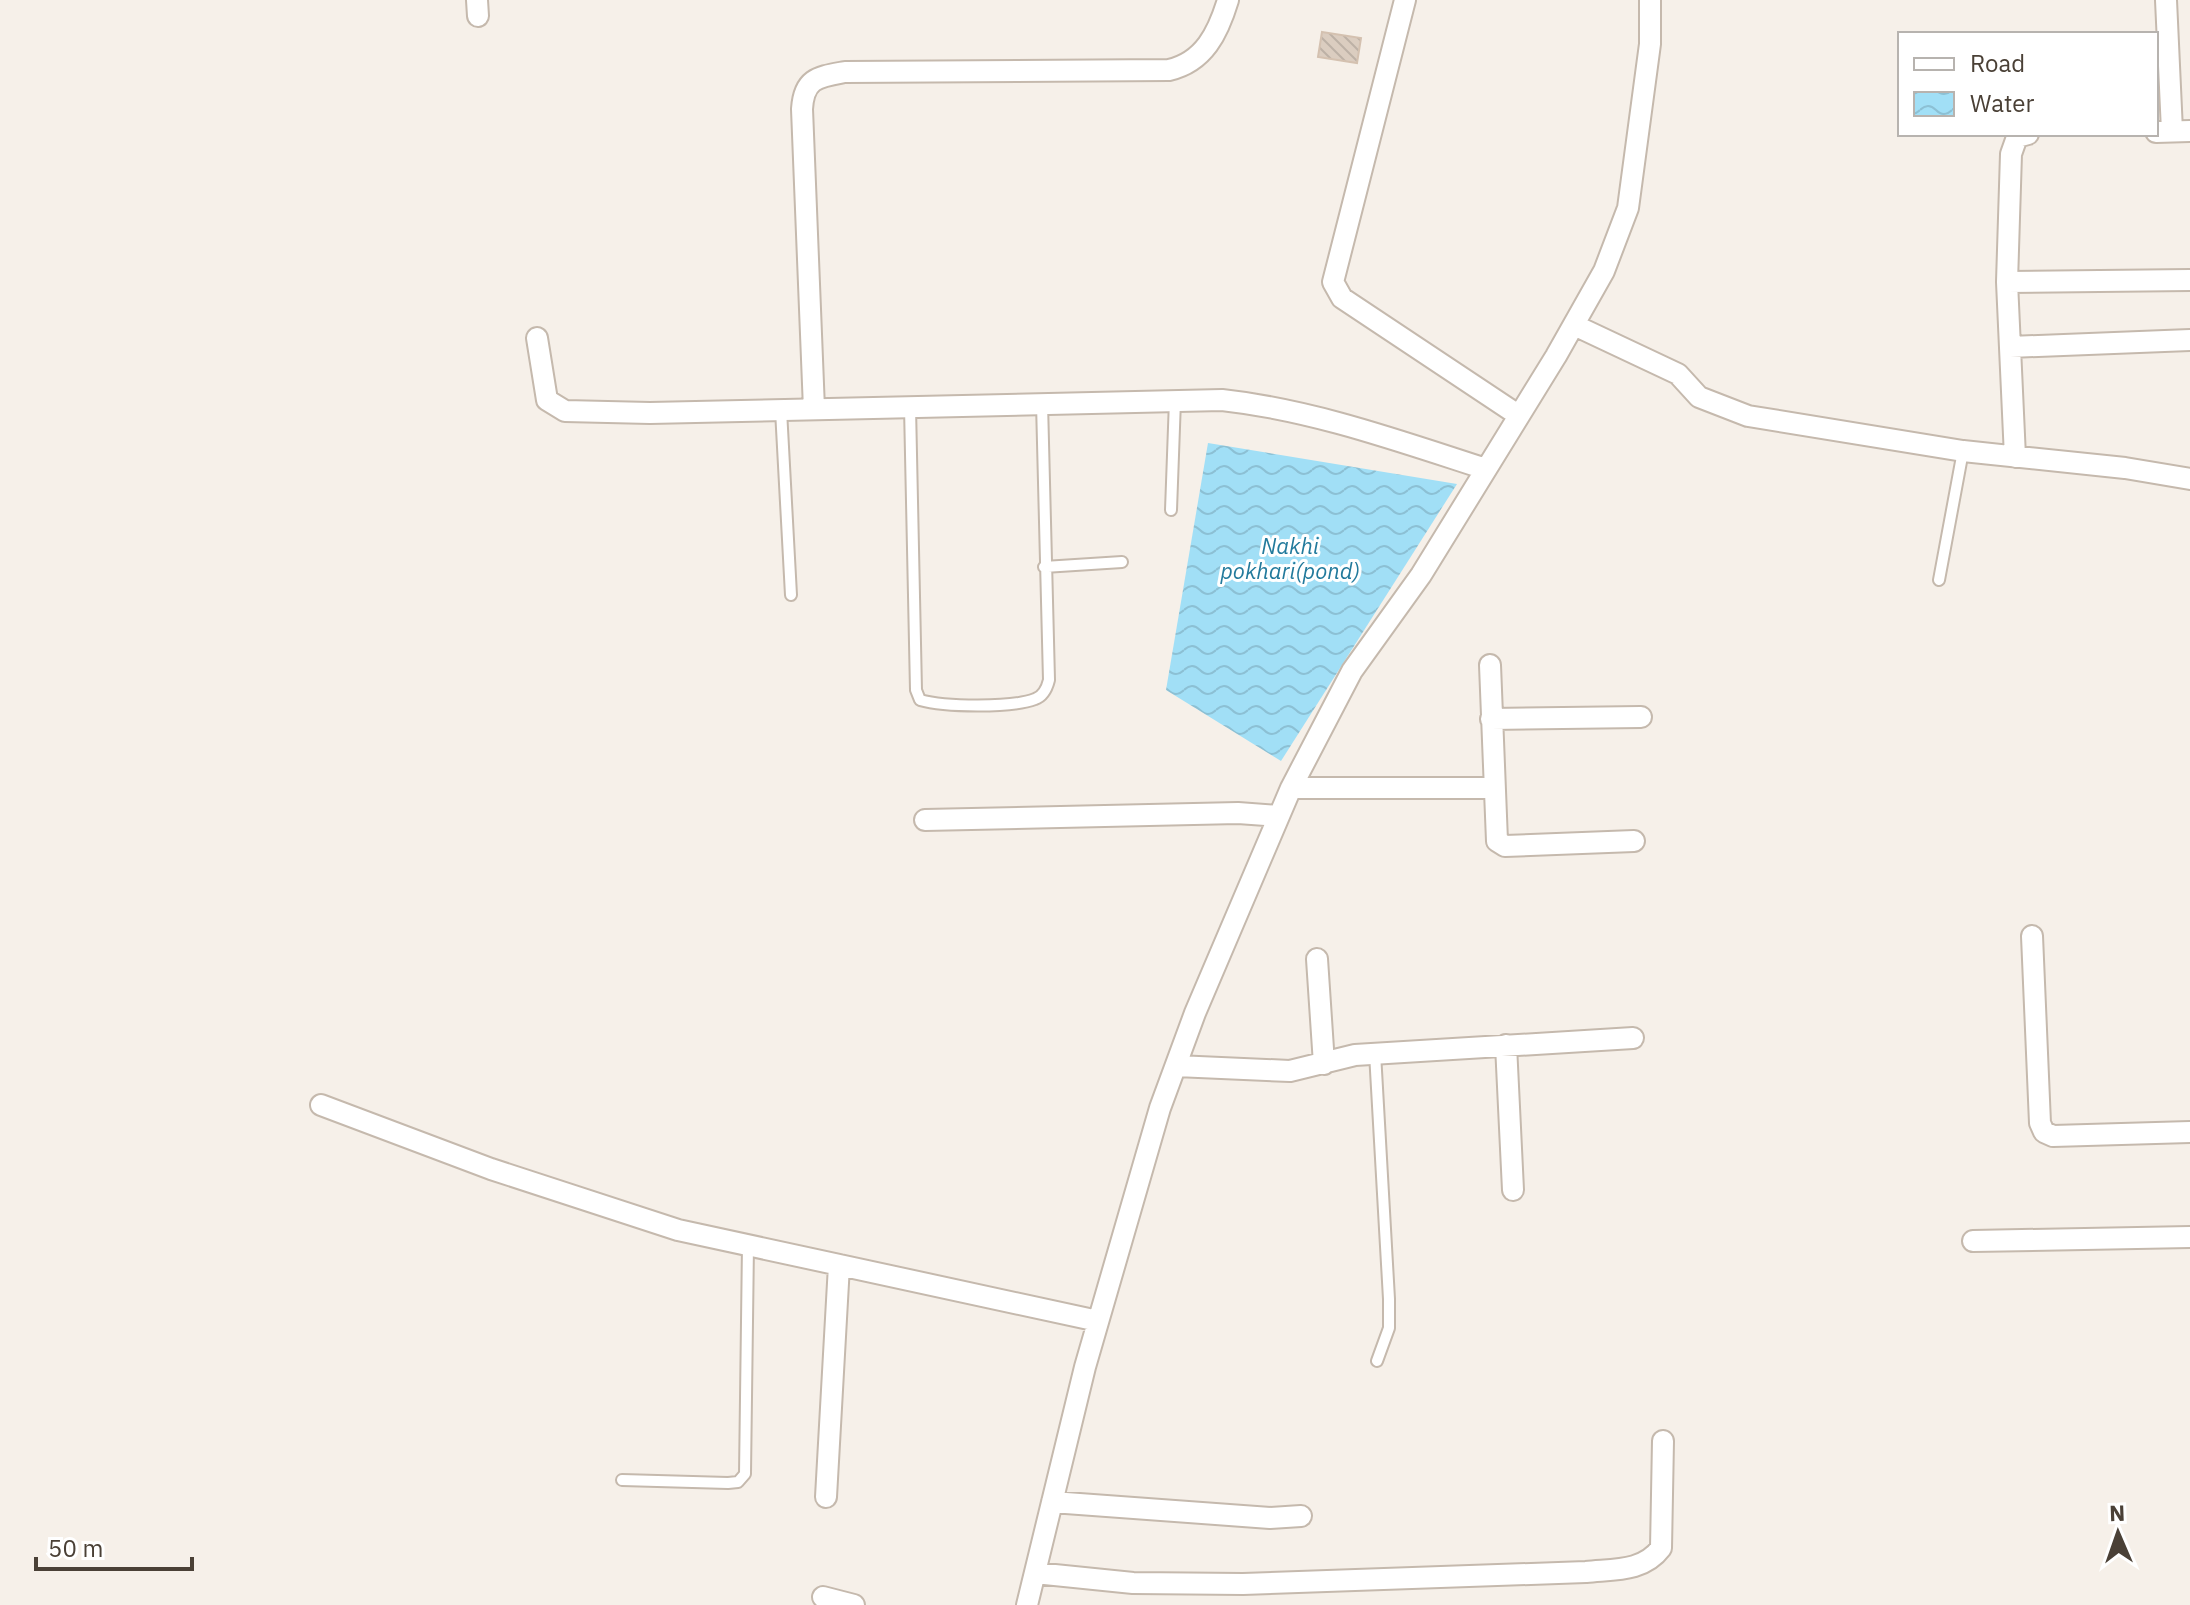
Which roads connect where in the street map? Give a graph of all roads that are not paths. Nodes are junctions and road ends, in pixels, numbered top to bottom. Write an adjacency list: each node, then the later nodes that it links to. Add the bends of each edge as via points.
1 (1228, 0): 16 (street, via 1197,58 1169,70 845,72 814,78 806,85 802,109)
2 (1405, 0): 18 (street, via 1333,282 1342,298)
3 (1650, 0): 9 (street, via 1649,58 1628,208 1604,271)
4 (2166, 0): 5 (street)
5 (2173, 131)
6 (2021, 136): 8 (street, via 2011,154)
7 (2190, 280): 8 (street)
8 (2007, 282): 12 (street)
9 (1574, 325): 18 (street); 19 (street, via 1678,374 1699,397 1748,416)
10 (537, 338): 17 (street, via 547,400 565,411)
11 (2190, 340): 12 (street)
12 (2010, 347): 20 (street)
13 (1175, 399): 14 (street); 21 (street, via 1264,405 1323,418); 23 (lane)
14 (1042, 403): 15 (street); 25 (lane)
15 (910, 407): 16 (street); 25 (lane, via 914,666 920,700 1011,702 1038,699 1047,690)
16 (814, 409): 17 (street)
17 (781, 410): 27 (lane)
18 (1518, 415): 21 (street)
19 (1963, 451): 20 (street); 26 (lane)
20 (2015, 457): 22 (street)
21 (1486, 469): 31 (street, via 1421,575 1352,671)
22 (2190, 479)
23 (1171, 510)
24 (1122, 562): 25 (lane)
25 (1044, 567)
26 (1939, 580)
27 (791, 595)
28 (1490, 665): 30 (street)
29 (1641, 717): 30 (street)
30 (1491, 719): 32 (street)
31 (1291, 788): 32 (street); 33 (street)
32 (1493, 788): 35 (street, via 1494,831 1505,846)
33 (1278, 816): 34 (street); 42 (street)
34 (925, 820)
35 (1634, 841)
36 (2032, 936): 44 (street, via 2044,1132)
37 (1317, 959): 41 (street)
38 (1633, 1038): 39 (street)
39 (1506, 1045): 40 (street); 45 (street)
40 (1375, 1053): 41 (street); 51 (lane, via 1389,1299 1389,1328)
41 (1324, 1064): 42 (street, via 1290,1071)
42 (1176, 1066): 50 (street)
43 (321, 1105): 48 (street, via 491,1169 678,1230)
44 (2190, 1132)
45 (1513, 1190)
46 (2190, 1237): 47 (street)
47 (1973, 1241)
48 (748, 1245): 49 (street); 53 (lane, via 745,1474 728,1483)
49 (839, 1265): 50 (street); 54 (street)
50 (1098, 1321): 55 (street)
51 (1377, 1361)
52 (1663, 1441): 57 (street, via 1661,1548 1652,1561 1640,1566 1243,1584 1133,1583)
53 (622, 1480)
54 (826, 1497)
55 (1052, 1502): 56 (street); 57 (street)
56 (1301, 1516)
57 (1035, 1573): 60 (street)
58 (823, 1597): 59 (street)
59 (854, 1605)
60 (1027, 1605)

